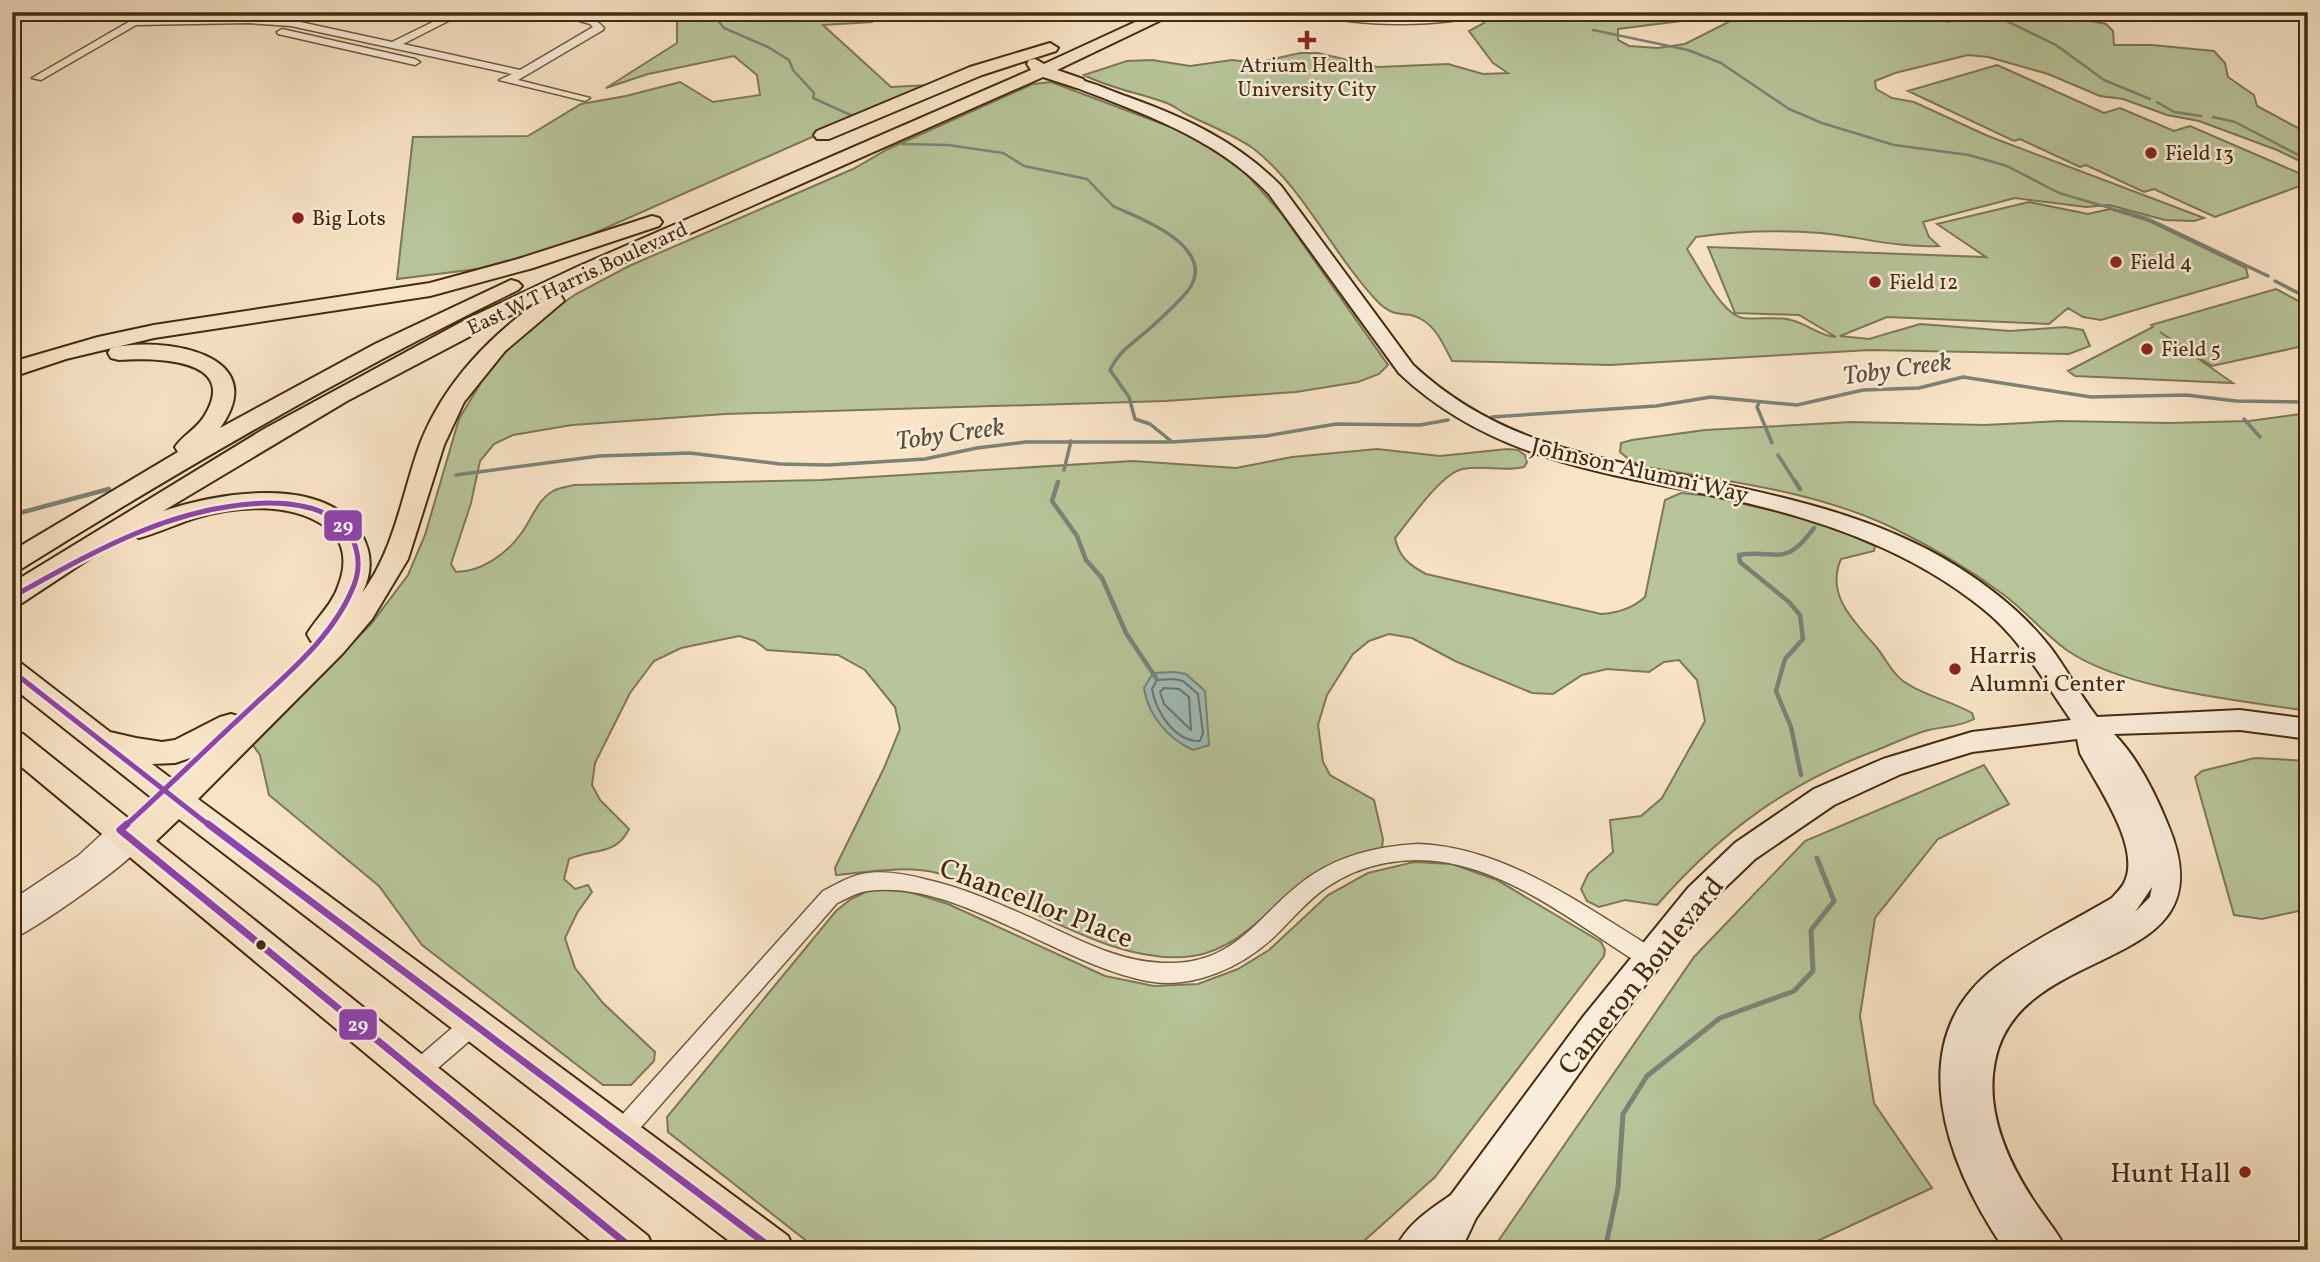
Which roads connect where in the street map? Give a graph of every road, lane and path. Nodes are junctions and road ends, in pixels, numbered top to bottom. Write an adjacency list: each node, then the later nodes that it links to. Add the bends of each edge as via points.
1 (151, 12): 13 (street)
2 (461, 12): 15 (street)
3 (554, 12): 18 (street, via 599,25)
4 (1141, 12): 17 (main road, via 1035,66)
5 (1155, 12): 14 (main road)
6 (1170, 12): 14 (main road, East W T Harris Boulevard)
7 (1319, 12): 8 (street, via 1406,23)
8 (1481, 12)
9 (1595, 12): 10 (street, via 1641,16)
10 (1659, 12)
11 (1118, 18): 14 (main road, East W T Harris Boulevard)
12 (231, 20): 13 (street); 15 (street, via 306,25); 16 (street)
13 (133, 22): 19 (street)
14 (1102, 34): 17 (main road, East W T Harris Boulevard)
15 (394, 45): 16 (street); 18 (street)
16 (376, 53): 20 (street)
17 (1058, 65): 22 (main road, via 976,71); 23 (main road, East W T Harris Boulevard); 24 (main road, East W T Harris Boulevard); 34 (street, Johnson Alumni Way, via 1197,131 1254,168 1406,369 1438,398 1505,435 1554,454 1802,508 1900,545 1969,586 2019,628 2055,670)
18 (521, 73): 20 (street)
19 (37, 78)
20 (507, 81): 21 (street)
21 (585, 98)
22 (823, 135)
23 (652, 222): 25 (main road, via 455,285 139,335); 27 (main road, East W T Harris Boulevard, via 421,329)
24 (695, 223): 29 (main road, East W T Harris Boulevard, via 544,290 305,415); 37 (main road, via 561,295 504,337 460,389 433,443 398,551 377,592 331,649)
25 (12, 370)
26 (12, 382): 27 (main road, via 82,359 127,352 179,354 218,372 225,390 213,422)
27 (125, 492): 28 (main road, East W T Harris Boulevard)
28 (12, 563)
29 (12, 597): 31 (main road, via 126,536 190,512 267,501 327,514 341,523 357,549 352,589 328,625)
30 (12, 671): 33 (main road)
31 (231, 725): 33 (main road, via 184,750 152,755); 37 (main road)
32 (2308, 729): 34 (street, Cameron Boulevard, via 2239,720 2123,723)
33 (88, 731): 37 (main road)
34 (2095, 737): 35 (street, Cameron Boulevard, via 2224,733); 41 (street, Cameron Boulevard, via 2015,751 1932,753 1854,782 1785,821 1745,851 1711,881); 50 (street, Johnson Alumni Way, via 2138,836 2144,860 2139,884 2122,907 1992,987 1969,1018 1957,1056 1956,1097 1967,1145 1984,1185); 51 (street, Johnson Alumni Way, via 2114,752 2166,852 2169,874 2164,899 2147,920 2016,995 1988,1032 1977,1073 1977,1102 1991,1156 2015,1204)
35 (2308, 741)
36 (12, 742): 38 (main road)
37 (172, 796): 38 (main road); 42 (main road)
38 (127, 836): 39 (street); 40 (street, via 113,860); 43 (main road)
39 (12, 911)
40 (12, 930)
41 (1648, 957): 44 (street, Chancellor Place, via 1522,883 1463,858 1427,852 1379,857 1326,876 1241,951 1206,968 1182,972 1117,965 938,890 868,882 831,897); 45 (street, Cameron Boulevard)
42 (474, 1023): 43 (street); 44 (main road)
43 (416, 1073): 46 (main road)
44 (620, 1134): 47 (main road)
45 (1463, 1207): 48 (street, Cameron Boulevard); 49 (street, Cameron Boulevard)
46 (634, 1250)
47 (774, 1250)
48 (1413, 1250)
49 (1440, 1250)
50 (2025, 1250)
51 (2048, 1250)

